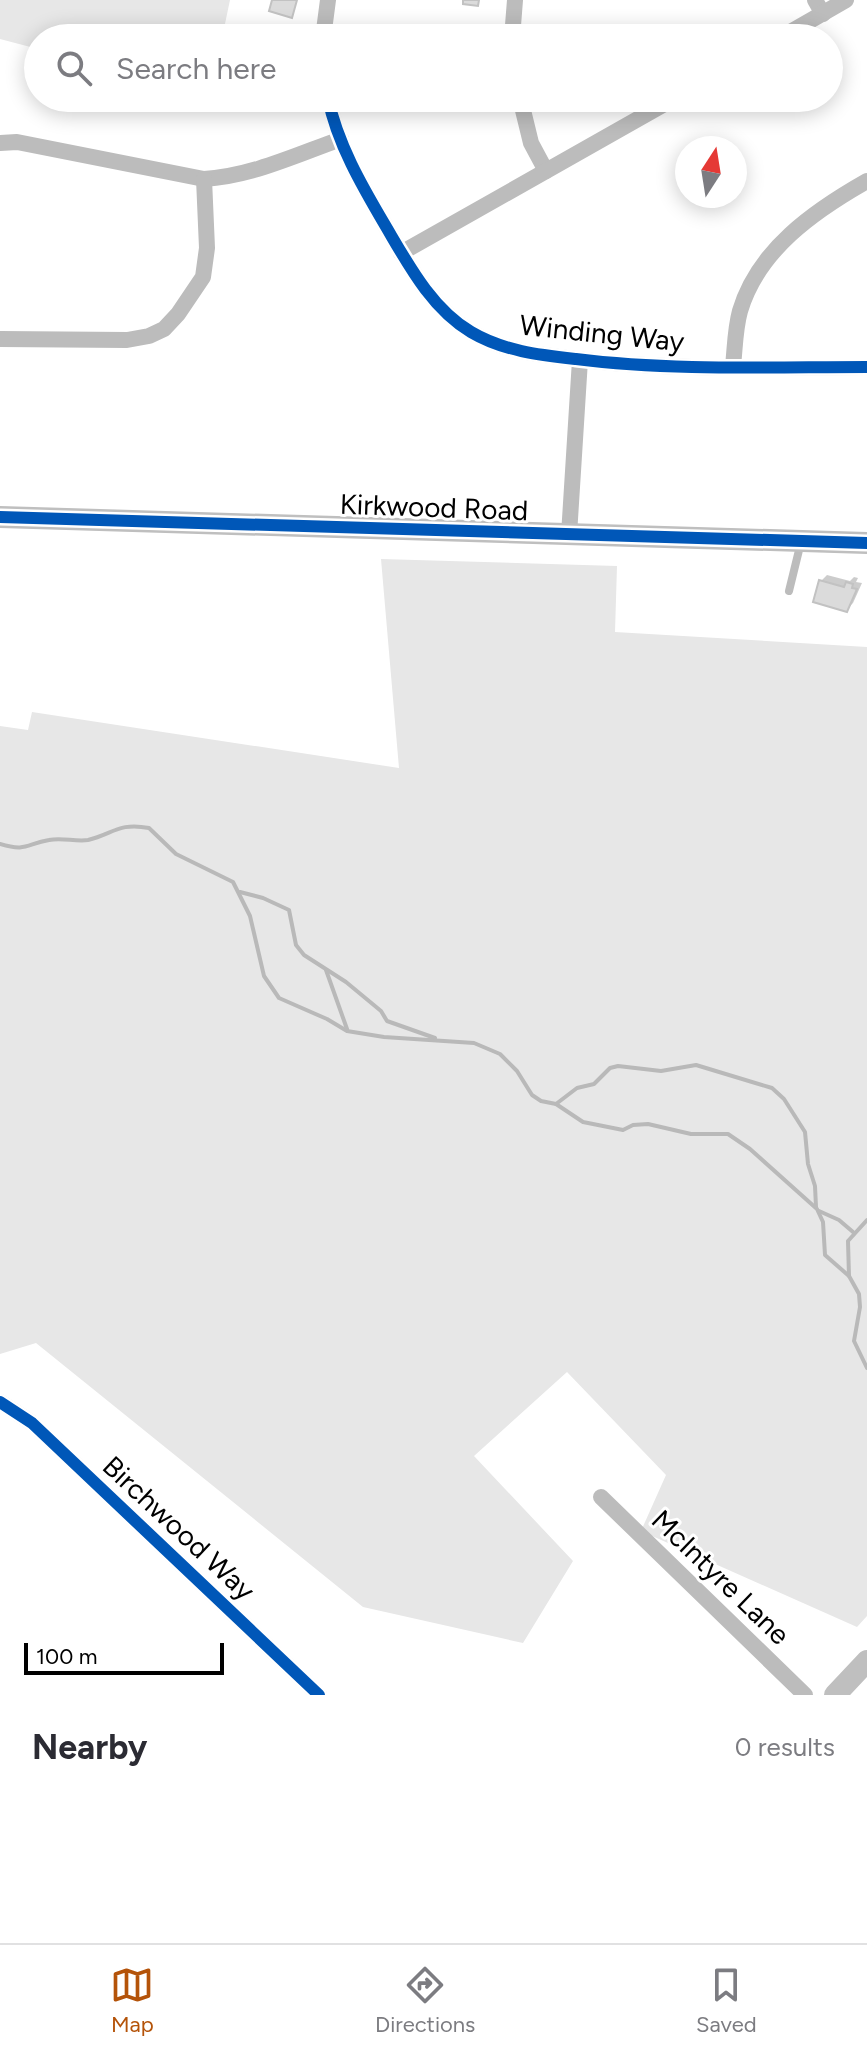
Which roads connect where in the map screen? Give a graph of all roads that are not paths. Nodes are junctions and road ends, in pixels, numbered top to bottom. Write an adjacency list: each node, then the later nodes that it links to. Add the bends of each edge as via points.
1 (328, 0): 5 (street)
2 (515, 0): 6 (street)
3 (846, 0): 4 (street)
4 (819, 7): 7 (street)
5 (325, 24)
6 (513, 24)
7 (798, 24)
8 (332, 112): 11 (street, Winding Way)
9 (523, 112): 13 (street, via 531,143)
10 (650, 112): 13 (street)
11 (341, 139): 14 (street, via 252,171); 16 (street, Winding Way)
12 (0, 143): 14 (street)
13 (546, 171): 16 (street)
14 (204, 179): 17 (street, via 203,277 164,329 127,340)
15 (867, 181): 19 (street, via 785,238 764,263 740,311)
16 (401, 253): 18 (street, Winding Way, via 446,314 471,332 503,347)
17 (0, 339)
18 (580, 360): 19 (street, Winding Way, via 628,366); 22 (street)
19 (733, 366): 20 (street, Winding Way)
20 (867, 367)
21 (0, 517): 22 (street, Kirkwood Road)
22 (569, 535): 23 (street, Kirkwood Road)
23 (801, 541): 24 (street, Kirkwood Road); 25 (lane)
24 (867, 543)
25 (789, 591)
26 (0, 1402): 29 (street, Birchwood Way, via 32,1423)
27 (601, 1497): 30 (street, McIntyre Lane)
28 (867, 1661): 31 (street)
29 (319, 1695)
30 (805, 1695)
31 (835, 1695)

